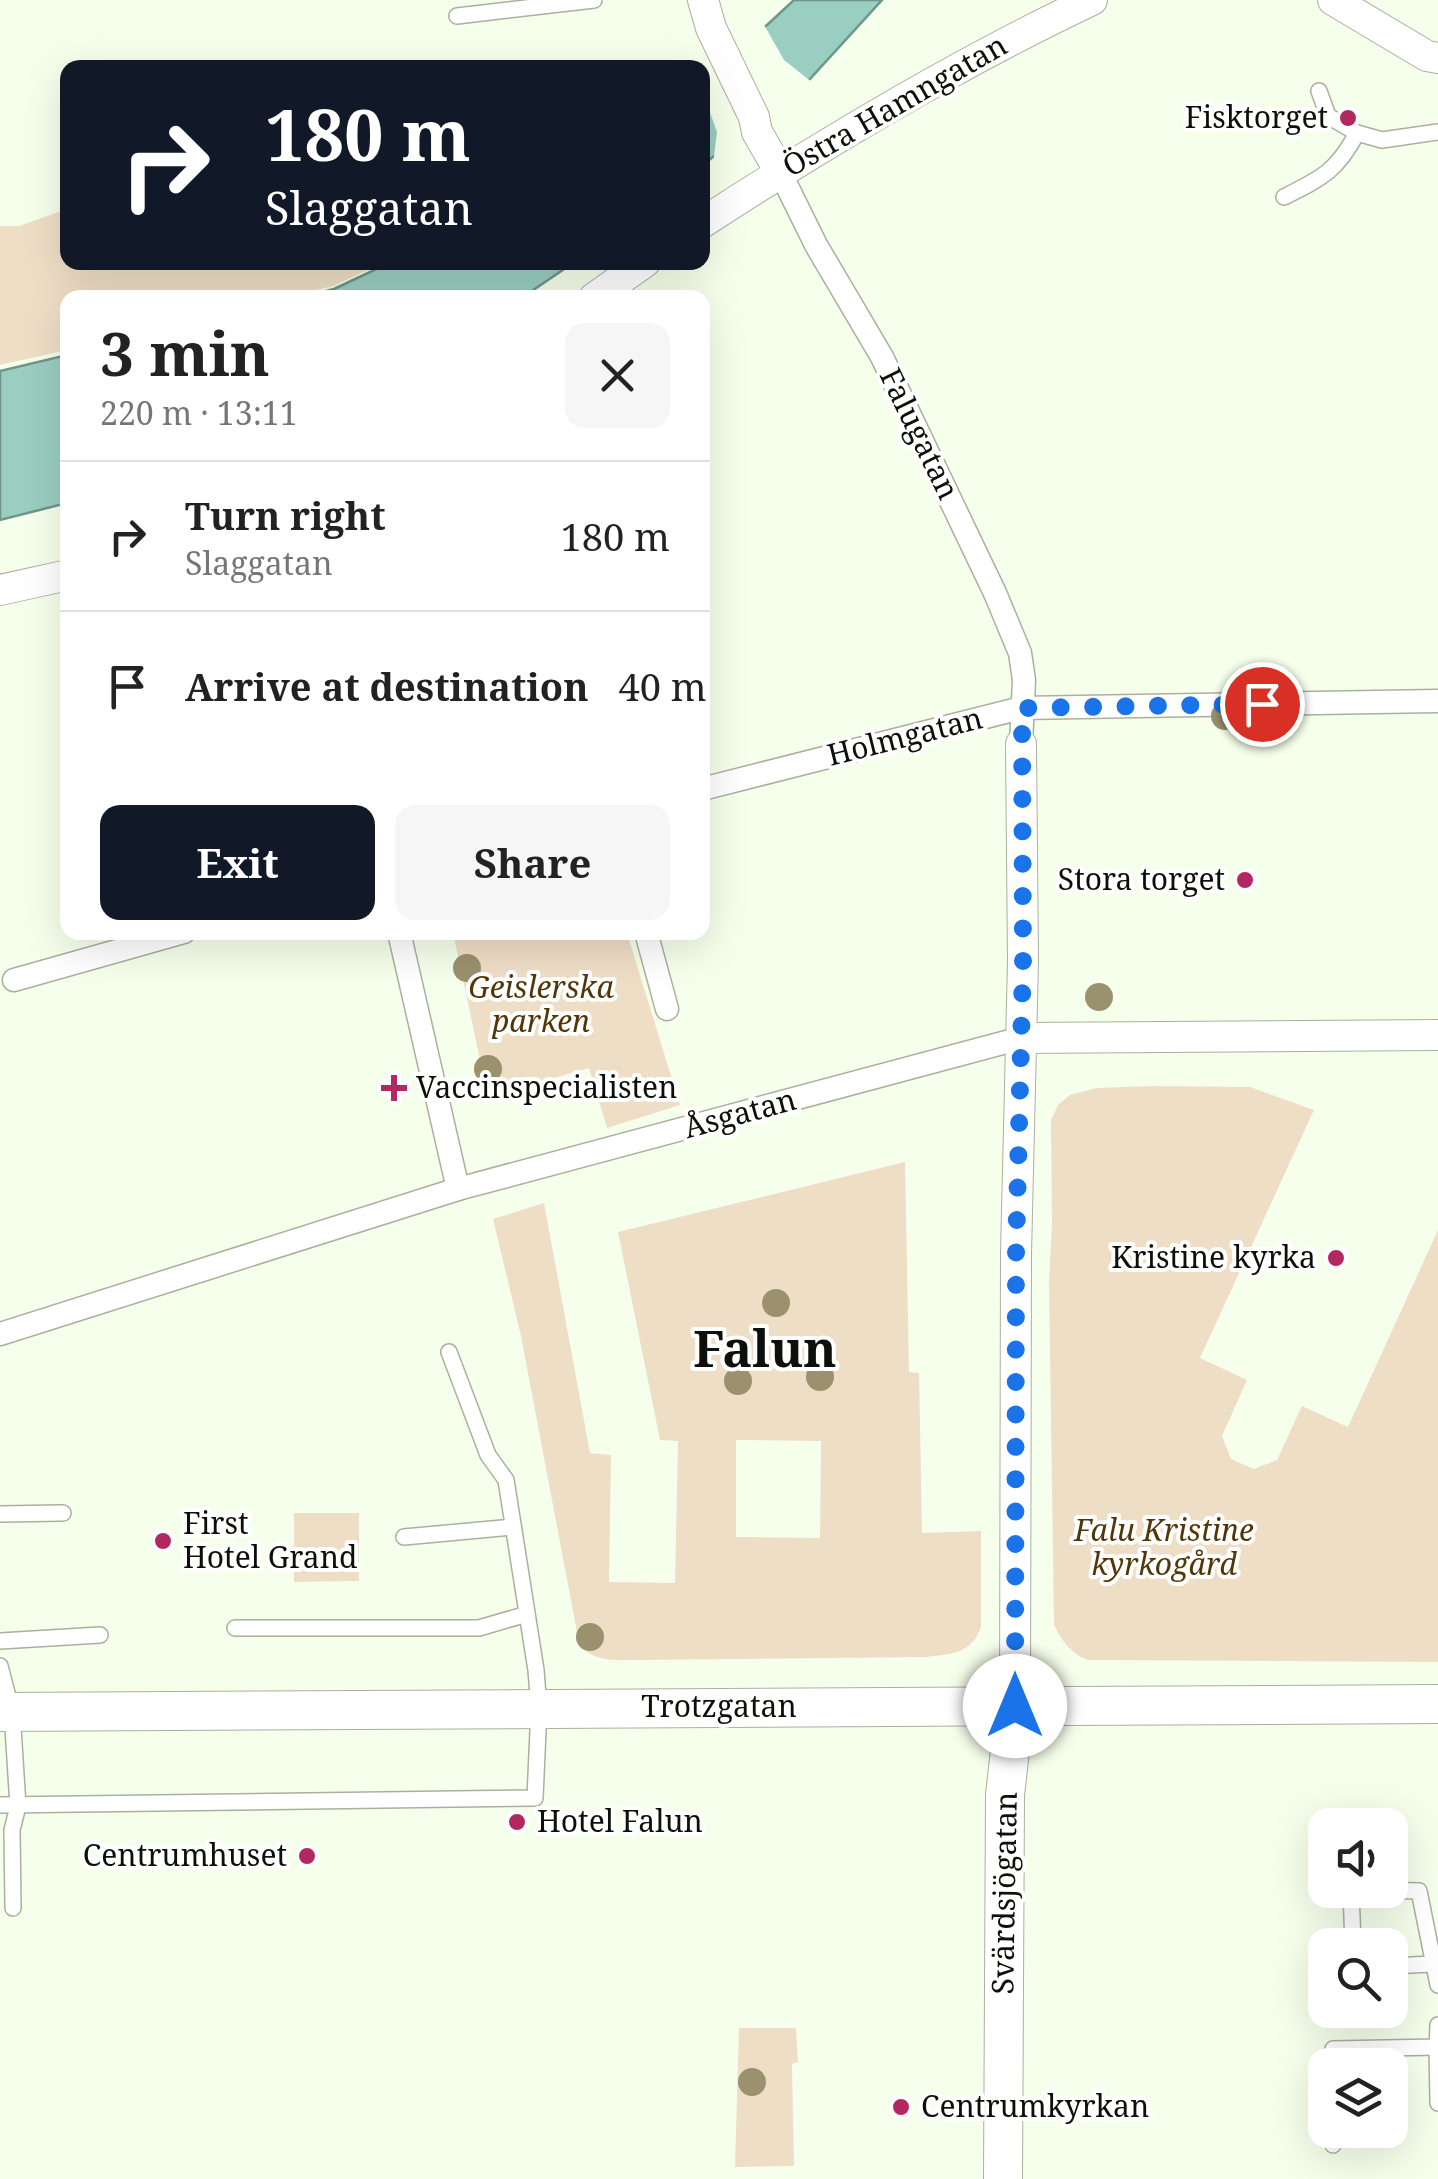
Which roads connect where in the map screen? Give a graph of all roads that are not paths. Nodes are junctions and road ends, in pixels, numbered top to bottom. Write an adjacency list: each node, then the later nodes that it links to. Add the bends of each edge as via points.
1 (594, 0): 5 (lane)
2 (702, 0): 10 (street)
3 (1092, 0): 10 (street, Östra Hamngatan, via 1004,42)
4 (1332, 0): 6 (street)
5 (457, 16)
6 (1438, 58)
7 (1319, 91): 9 (lane, via 1328,116)
8 (1438, 132): 9 (lane, via 1382,140)
9 (1357, 133): 11 (lane, via 1323,178)
10 (780, 172): 12 (street, Östra Hamngatan); 18 (street, Falugatan, via 882,357 995,593 1020,653)
11 (1284, 197)
12 (710, 217)
13 (634, 270): 14 (street)
14 (605, 290)
15 (60, 578): 16 (street)
16 (0, 590)
17 (1438, 702): 18 (street)
18 (1022, 708): 19 (street, Holmgatan); 22 (street, Holmgatan); 23 (street, Svärdsjögatan)
19 (938, 729)
20 (938, 729): 24 (street, Holmgatan)
21 (938, 729): 27 (street, Holmgatan)
22 (938, 729)
23 (1021, 744): 40 (street, Svärdsjögatan)
24 (834, 756)
25 (834, 756): 28 (street, Holmgatan)
26 (834, 756): 31 (street, Holmgatan)
27 (834, 756)
28 (803, 763)
29 (803, 763): 32 (street, Holmgatan)
30 (803, 763): 33 (street, Holmgatan)
31 (803, 763)
32 (723, 784)
33 (723, 784)
34 (156, 940): 37 (street)
35 (401, 940): 41 (street)
36 (648, 940): 38 (street)
37 (14, 980)
38 (667, 1009)
39 (1438, 1035): 40 (street, Åsgatan)
40 (1021, 1038): 41 (street, Åsgatan); 54 (street, Svärdsjögatan)
41 (458, 1189): 42 (street, Åsgatan)
42 (37, 1323)
43 (449, 1352): 46 (lane, via 488,1455 506,1480)
44 (63, 1513): 45 (lane)
45 (0, 1514)
46 (513, 1527): 47 (lane); 48 (lane)
47 (404, 1537)
48 (527, 1614): 49 (lane, via 479,1628); 55 (lane)
49 (235, 1628)
50 (100, 1635): 51 (lane)
51 (0, 1641)
52 (0, 1666): 56 (lane)
53 (1438, 1704): 54 (street, Trotzgatan)
54 (1015, 1706): 55 (street, Trotzgatan); 68 (street, Svärdsjögatan, via 1005,1795)
55 (539, 1708): 56 (street, Trotzgatan); 58 (lane, via 535,1798)
56 (6, 1712): 58 (lane)
57 (0, 1806): 58 (lane)
58 (18, 1806): 60 (lane)
59 (1408, 1891): 61 (lane, via 1419,1891)
60 (13, 1908)
61 (1432, 1964): 62 (lane); 63 (lane)
62 (1408, 1965)
63 (1438, 1985)
64 (1438, 2025): 65 (lane)
65 (1436, 2047): 66 (lane); 67 (lane)
66 (1333, 2048)
67 (1438, 2103)
68 (1003, 2179)

